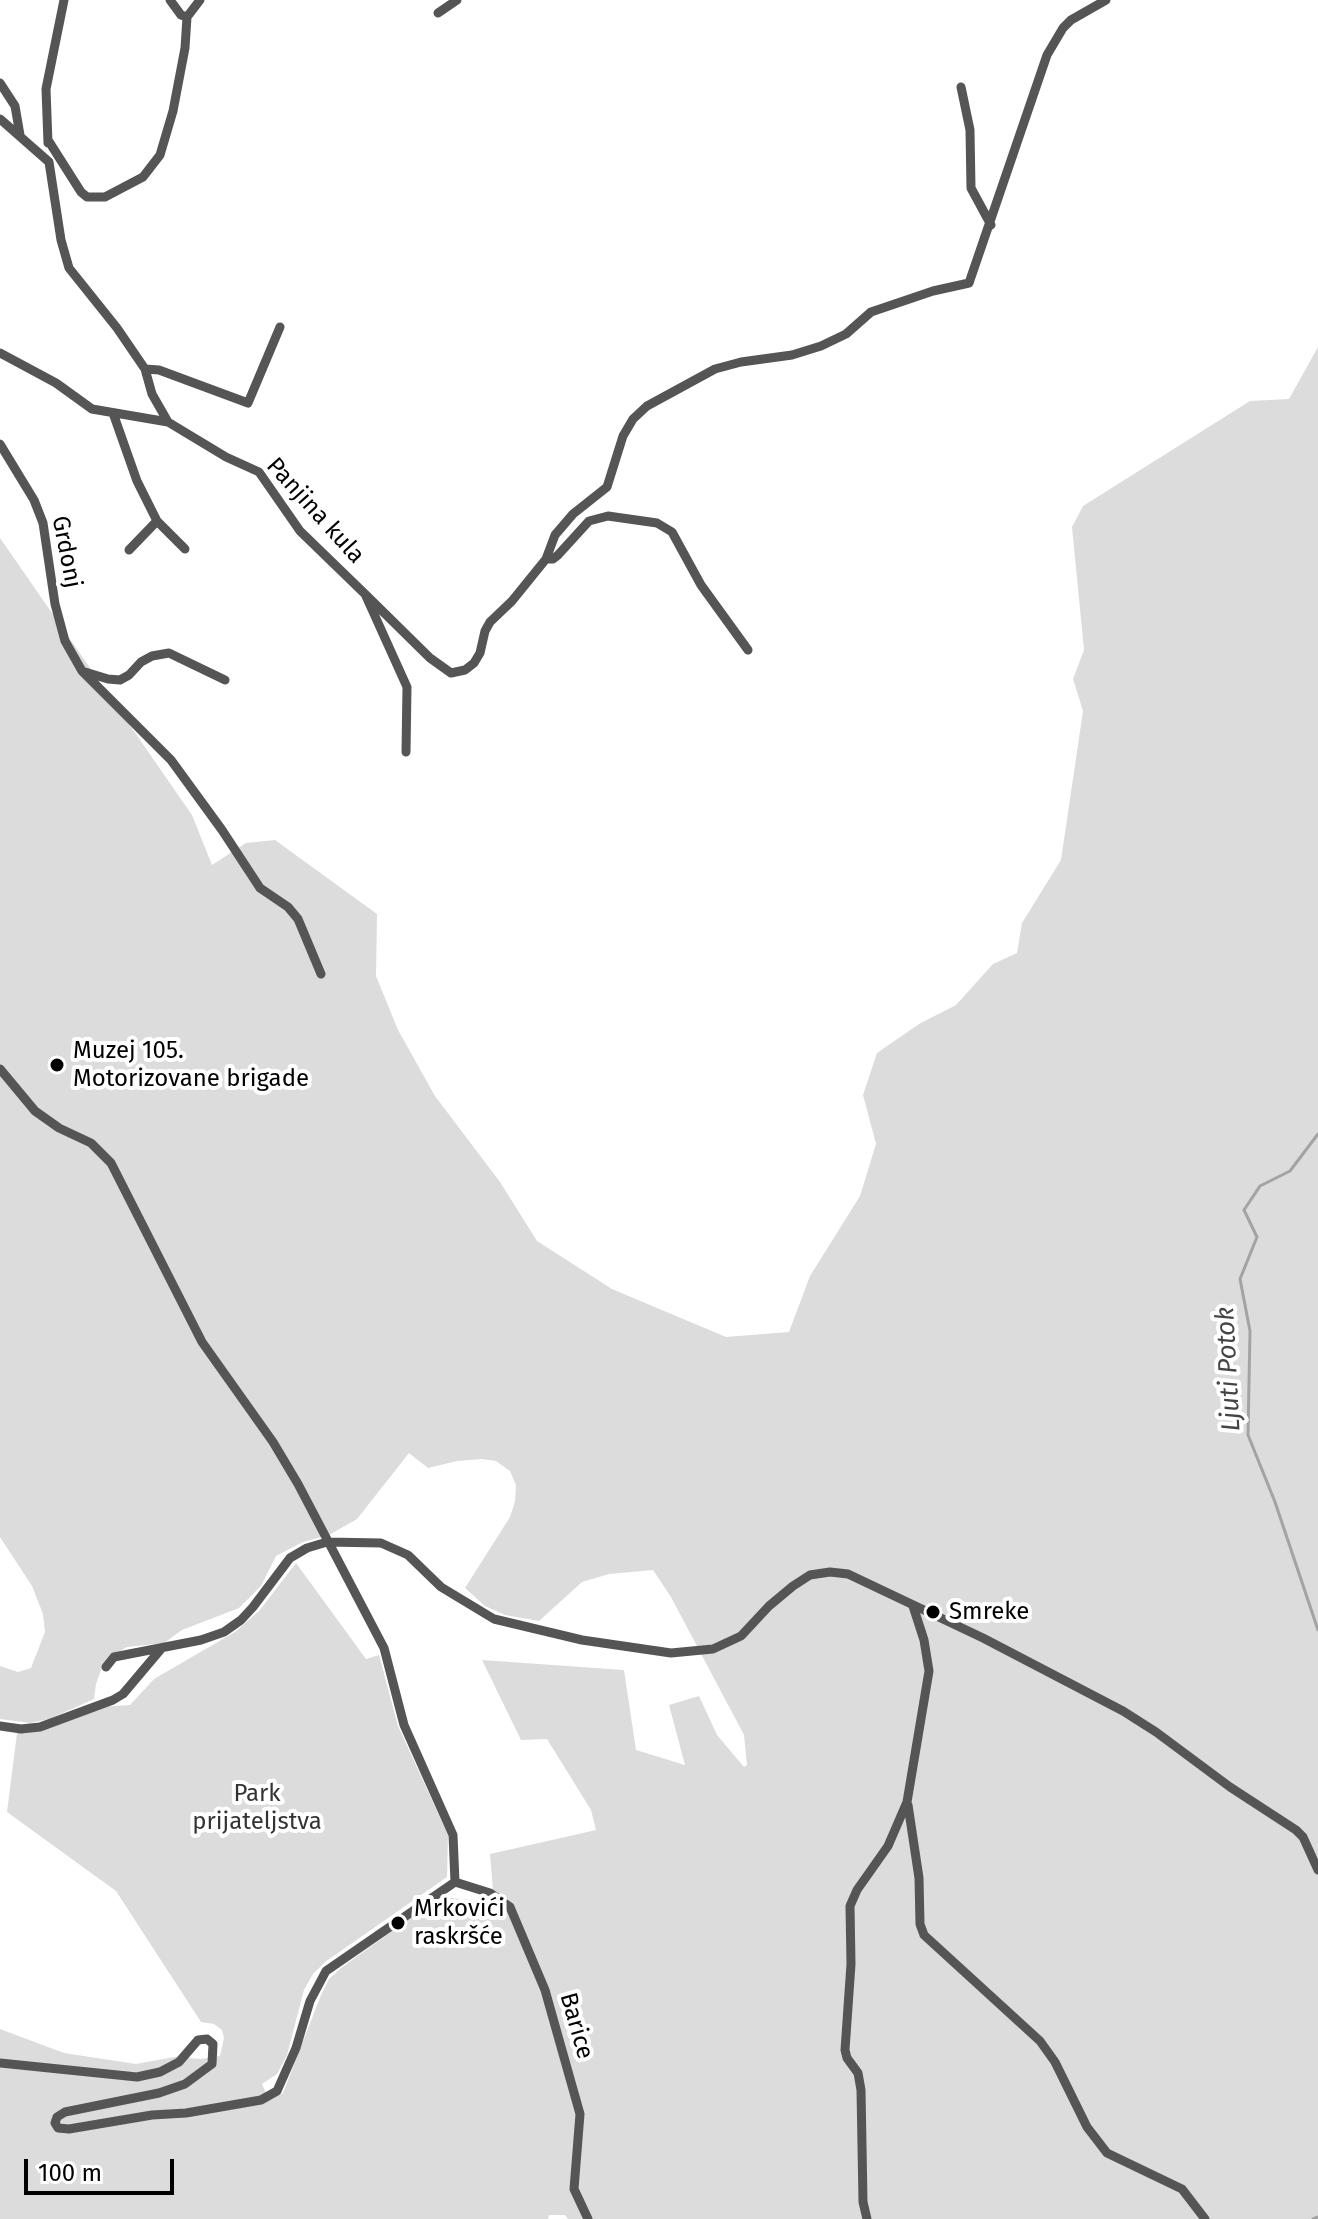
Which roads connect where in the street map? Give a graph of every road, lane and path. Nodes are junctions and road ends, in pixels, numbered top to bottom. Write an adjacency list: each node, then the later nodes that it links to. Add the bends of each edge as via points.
1 (64, 0): 12 (street, via 46,89)
2 (170, 0): 7 (street)
3 (200, 0): 7 (street)
4 (457, 0): 6 (street)
5 (1106, 0): 14 (street, via 1071,20 1047,55)
6 (438, 13)
7 (187, 17): 12 (street, via 173,111 160,155 143,177 105,197 87,197)
8 (0, 83): 11 (street, via 15,106)
9 (961, 87): 14 (street, via 970,130 971,188)
10 (0, 119): 11 (street)
11 (20, 135): 13 (street)
12 (48, 140): 13 (street)
13 (49, 162): 17 (street, via 69,268)
14 (991, 225): 24 (street, via 966,285 871,312 846,334 821,346 715,369 647,406 623,436 607,487 555,535)
15 (280, 327): 17 (street, via 248,403)
16 (0, 353): 18 (street, via 92,409)
17 (145, 369): 19 (street)
18 (113, 413): 19 (street); 21 (street)
19 (168, 422): 25 (street, Panjina kula, via 259,472 300,531)
20 (0, 444): 27 (street, Grdonj, via 43,523 55,604 65,641)
21 (157, 521): 22 (street); 23 (street)
22 (185, 549)
23 (129, 550)
24 (546, 559): 25 (street, via 490,622 474,663 451,673); 26 (street, via 558,555 589,521 608,516 657,523 672,532 701,585)
25 (365, 594): 29 (street, Panjina kula, via 407,687)
26 (748, 650)
27 (82, 671): 28 (street, via 120,680 141,662 169,653); 30 (street, Grdonj, via 171,760 260,888 298,919)
28 (225, 680)
29 (406, 752)
30 (321, 974)
31 (0, 1069): 32 (street, via 35,1111 91,1143 111,1163 202,1342 273,1442)
32 (327, 1542): 33 (street, via 381,1543 408,1555 441,1587 494,1619 582,1640 671,1653 713,1649 741,1636 810,1575 848,1574); 34 (street, via 290,1558 247,1613 224,1632); 39 (street, via 384,1648 404,1725 453,1835)
33 (913, 1606): 37 (street, via 929,1671); 38 (street, via 1069,1681 1156,1732 1296,1830)
34 (162, 1648): 35 (street, via 114,1657); 36 (street, via 113,1700 48,1725)
35 (106, 1667)
36 (0, 1726)
37 (907, 1802): 42 (street, via 888,1846 850,1906 845,2050 861,2090); 43 (street, via 924,1935 1040,2041 1107,2153 1182,2189)
38 (1318, 1870)
39 (455, 1882): 40 (street, via 326,1971 277,2091 261,2100 58,2128 57,2117 65,2112 185,2084 212,2064 213,2044 198,2040 179,2062 137,2077); 41 (street, Barice, via 490,1893 510,1907 545,1990 580,2114 574,2189)
40 (0, 2063)
41 (588, 2219)
42 (867, 2219)
43 (1205, 2219)

